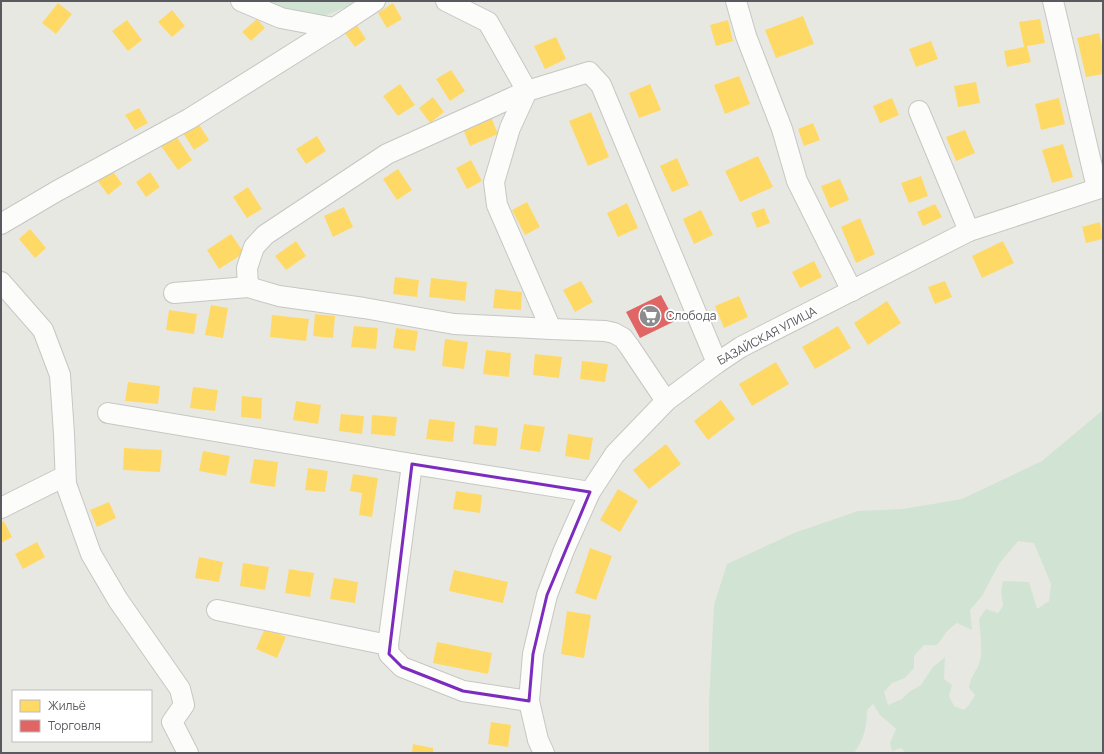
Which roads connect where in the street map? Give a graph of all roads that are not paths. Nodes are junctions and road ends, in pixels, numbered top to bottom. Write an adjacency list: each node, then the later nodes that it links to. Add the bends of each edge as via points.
1 (241, 1): 6 (street, via 281,18)
2 (375, 1): 6 (street)
3 (446, 1): 7 (street, via 488,22)
4 (736, 1): 14 (street, via 746,36 782,129 797,181)
5 (1053, 1): 9 (street)
6 (334, 28): 10 (street, via 189,119)
7 (527, 91): 13 (street, via 387,154 265,235 254,247 247,268); 16 (street, via 510,128 494,182 497,205); 17 (street, via 588,72 601,85)
8 (919, 111): 11 (street)
9 (1100, 187): 11 (street, БАЗАЙСКАЯ УЛИЦА)
10 (1, 224)
11 (969, 231): 14 (street, БАЗАЙСКАЯ УЛИЦА)
12 (1, 282): 21 (street, via 43,330 60,375)
13 (248, 287): 15 (street); 16 (street, via 279,296 454,324)
14 (852, 291): 17 (street, БАЗАЙСКАЯ УЛИЦА, via 741,347)
15 (174, 293)
16 (551, 329): 18 (street, via 605,331 623,338)
17 (717, 363): 18 (street, БАЗАЙСКАЯ УЛИЦА)
18 (666, 400): 22 (street, БАЗАЙСКАЯ УЛИЦА, via 615,454)
19 (108, 413): 20 (street)
20 (412, 464): 22 (street); 25 (street)
21 (65, 476): 23 (street); 27 (street, via 91,554 118,600 180,689 184,706 172,722)
22 (590, 492): 26 (street, БАЗАЙСКАЯ УЛИЦА, via 547,595 533,654)
23 (1, 508)
24 (218, 610): 25 (street)
25 (388, 645): 26 (street, via 389,654 402,667 463,691)
26 (529, 701): 28 (street, БАЗАЙСКАЯ УЛИЦА, via 536,733)
27 (188, 753)
28 (544, 753)

